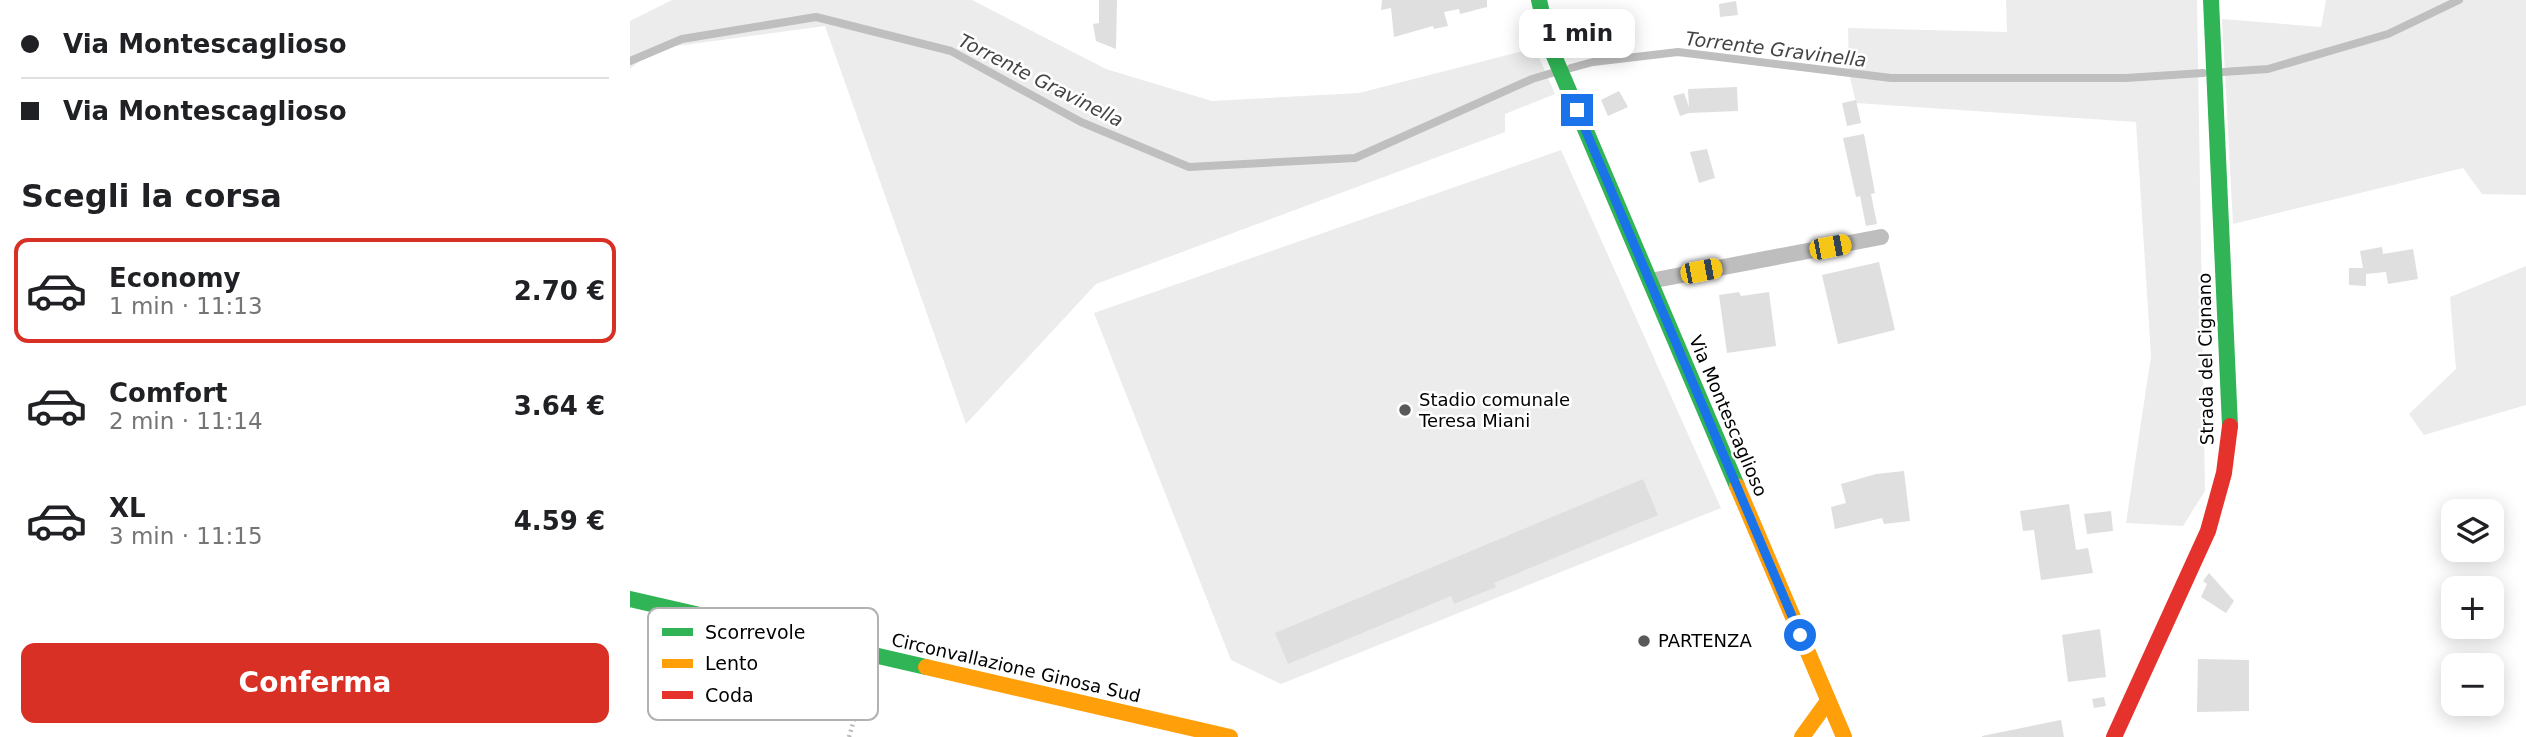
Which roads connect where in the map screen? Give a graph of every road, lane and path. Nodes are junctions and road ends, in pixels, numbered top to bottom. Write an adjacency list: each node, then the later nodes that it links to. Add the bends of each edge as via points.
1 (1539, 0): 4 (street, Via Montescaglioso, via 1549,44)
2 (2211, 0): 12 (street, Strada del Cignano, via 2230,430 2208,531)
3 (1881, 237): 4 (lane)
4 (1650, 281): 8 (street, Via Montescaglioso)
5 (630, 599): 6 (street, Circonvallazione Ginosa Sud)
6 (669, 608)
7 (878, 656): 9 (street, Circonvallazione Ginosa Sud)
8 (1828, 701): 10 (street); 11 (street, Via Montescaglioso)
9 (1230, 737)
10 (1802, 737)
11 (1844, 737)
12 (2114, 737)

